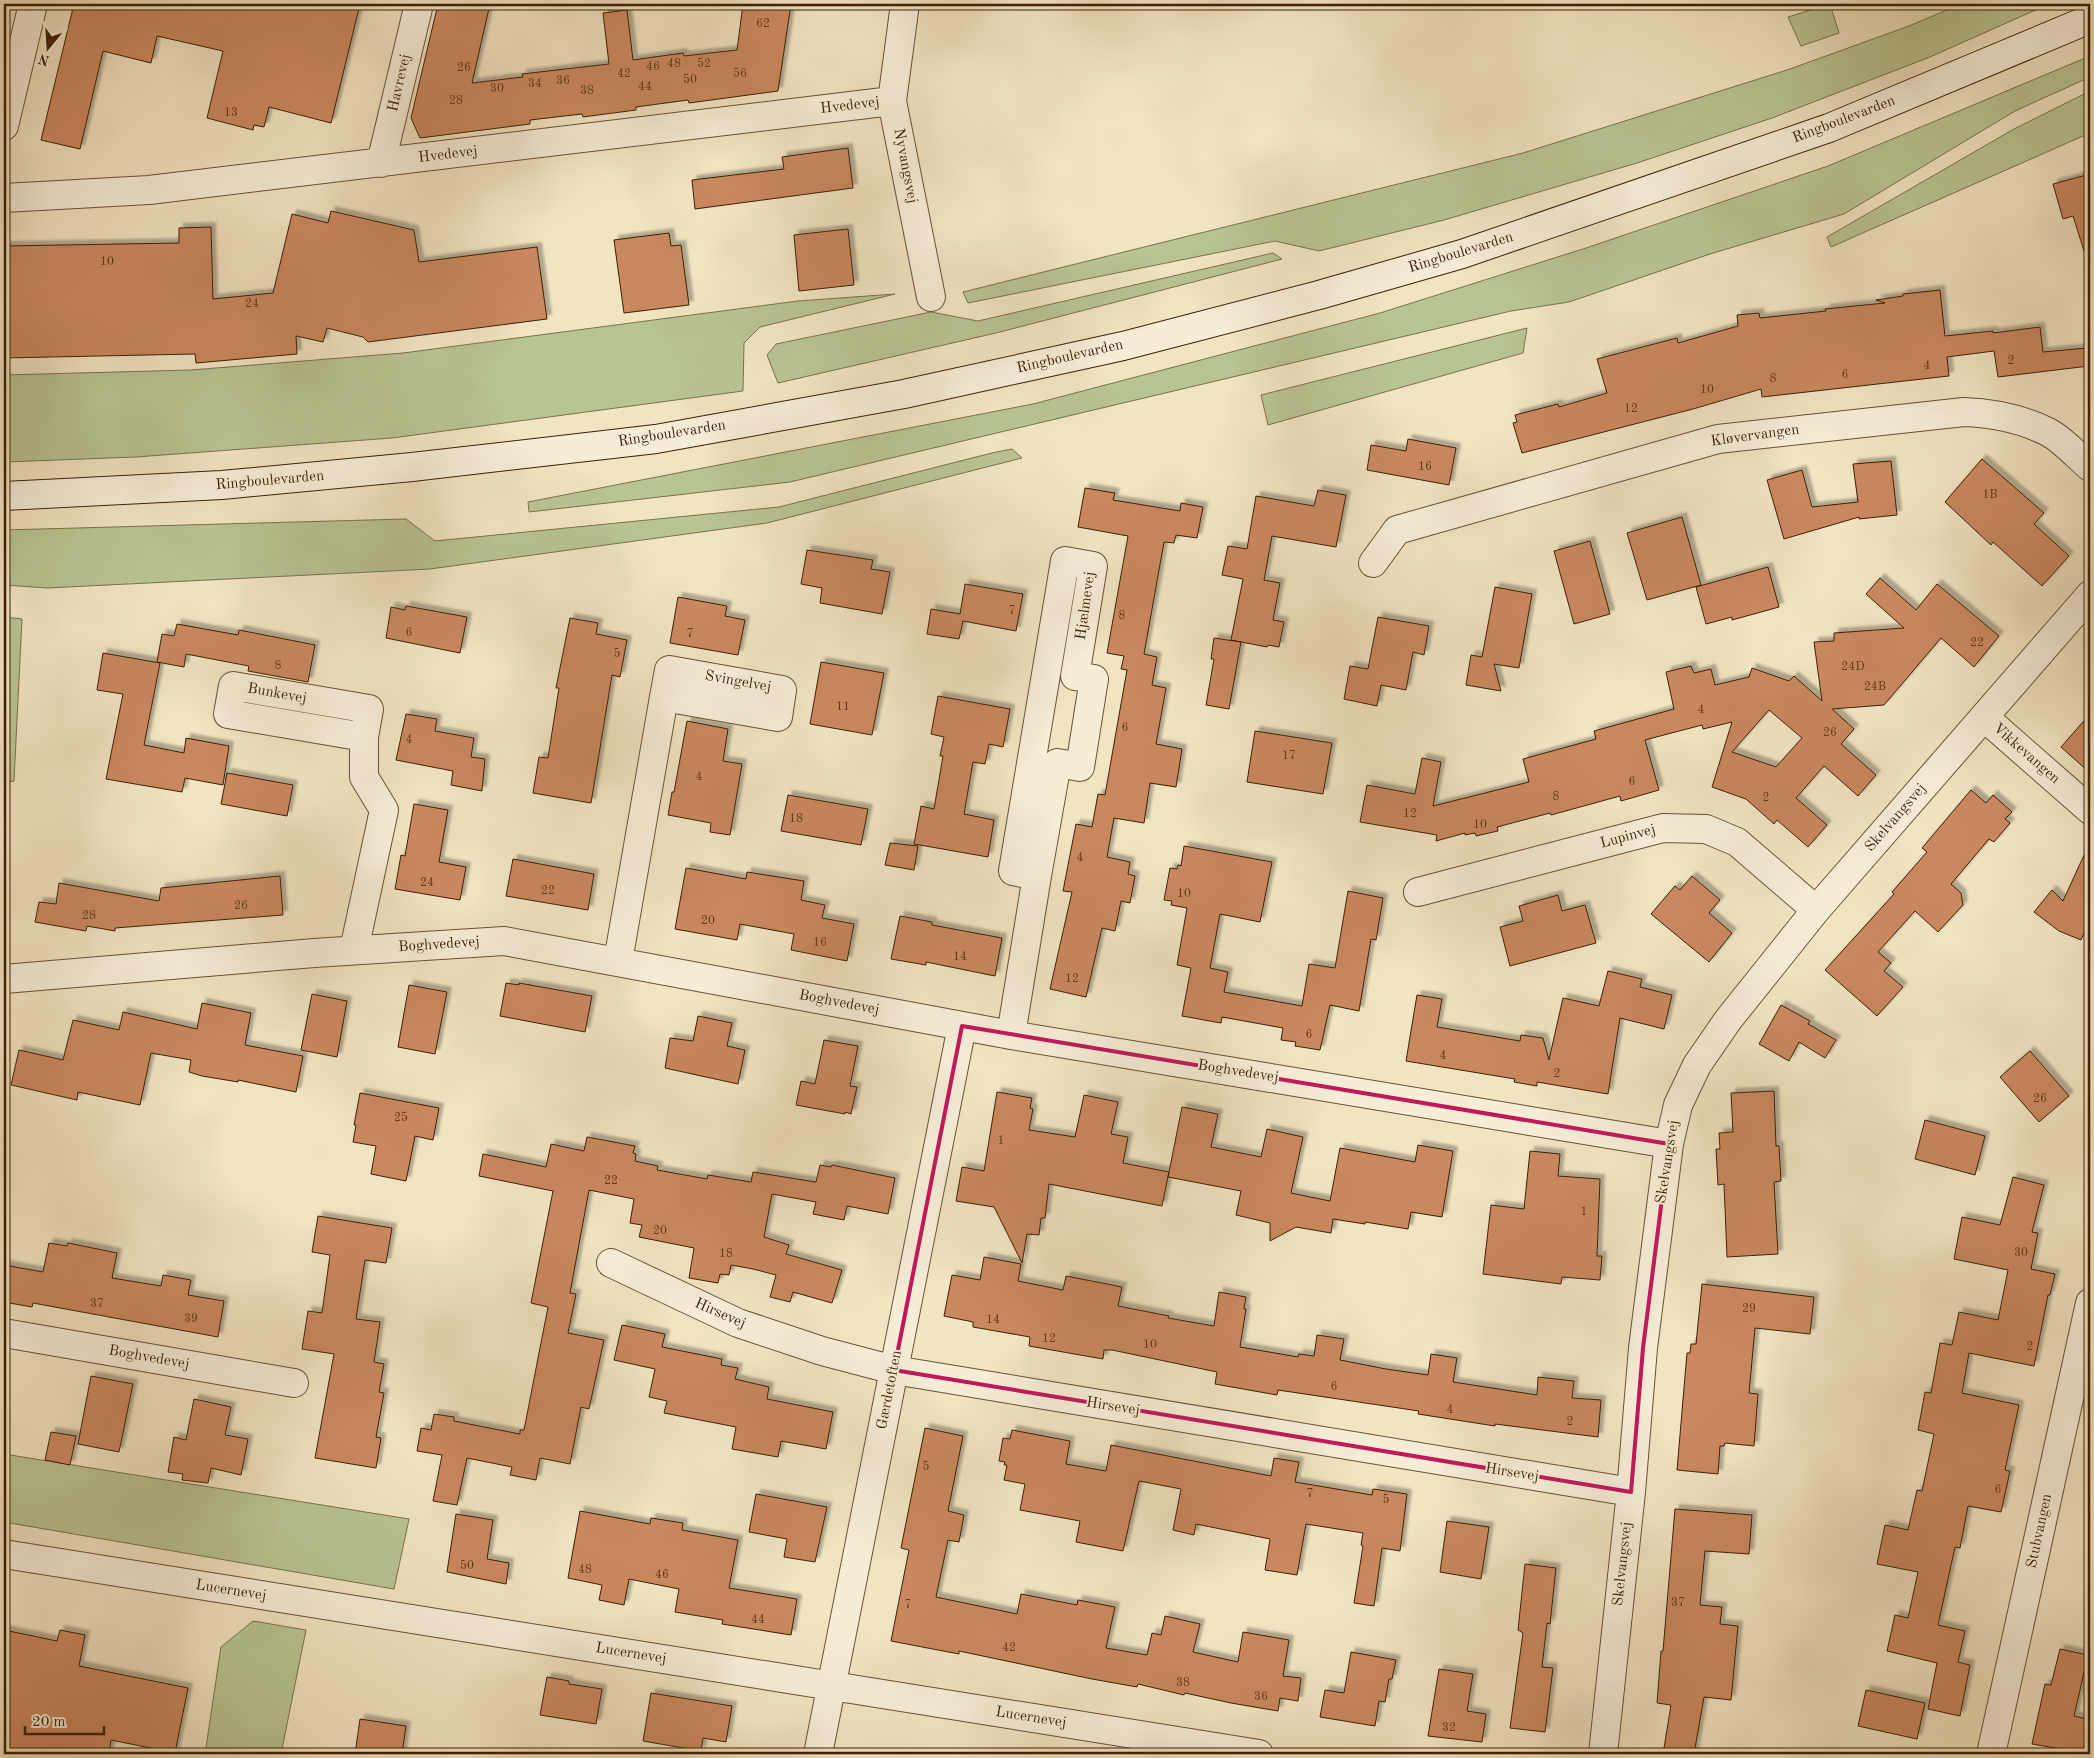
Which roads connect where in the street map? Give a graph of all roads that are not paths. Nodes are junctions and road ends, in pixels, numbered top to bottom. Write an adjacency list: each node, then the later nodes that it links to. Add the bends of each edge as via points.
1 (33, 4): 6 (street)
2 (419, 4): 7 (street, Havrevej)
3 (905, 4): 5 (street, Nyvangsvej)
4 (2090, 19): 11 (street, Ringboulevarden, via 1829,128 1462,254 1123,346 904,394 656,438 412,467 222,485)
5 (892, 101): 7 (street, Hvedevej); 9 (street, Nyvangsvej)
6 (4, 126)
7 (381, 163): 8 (street, Hvedevej, via 149,190)
8 (4, 198)
9 (931, 297)
10 (2090, 467): 12 (street, Kløvervangen, via 2049,432 1988,412 1718,439 1397,530)
11 (4, 496)
12 (1373, 563)
13 (2090, 595): 15 (street, Skelvangsvej)
14 (664, 697): 22 (street)
15 (1984, 718): 17 (street, Vikkevangen); 20 (street, Skelvangsvej)
16 (364, 737): 21 (street, via 364,778 384,810)
17 (2090, 810)
18 (1038, 876): 18 (street, Hjælmevej, via 1057,763 1080,767 1094,679 1075,676 1094,566 1065,561 1013,871); 25 (street, Hjælmevej)
19 (1418, 892): 20 (street, Lupinvej, via 1663,828 1706,829 1737,842)
20 (1816, 910): 26 (street, Skelvangsvej, via 1728,1020 1697,1065 1678,1106)
21 (354, 950): 22 (street, Boghvedevej, via 504,940); 23 (street, Boghvedevej)
22 (618, 961): 24 (street, Boghvedevej)
23 (4, 979)
24 (962, 1026): 25 (street, Boghvedevej); 30 (street, Gærdetoften)
25 (1010, 1035): 26 (street, Boghvedevej)
26 (1669, 1144): 32 (street, Skelvangsvej, via 1643,1348)
27 (611, 1263): 30 (street, Hirsevej, via 738,1324)
28 (2089, 1306): 38 (street, Stubvangen)
29 (4, 1333): 31 (street, Boghvedevej)
30 (894, 1370): 32 (street, Hirsevej); 34 (street, Gærdetoften)
31 (294, 1383)
32 (1631, 1492): 37 (street, Skelvangsvej)
33 (4, 1554): 34 (street, Lucernevej)
34 (831, 1686): 35 (street, Gærdetoften); 36 (street, Lucernevej)
35 (818, 1754)
36 (1259, 1754)
37 (1603, 1754)
38 (1991, 1754)

